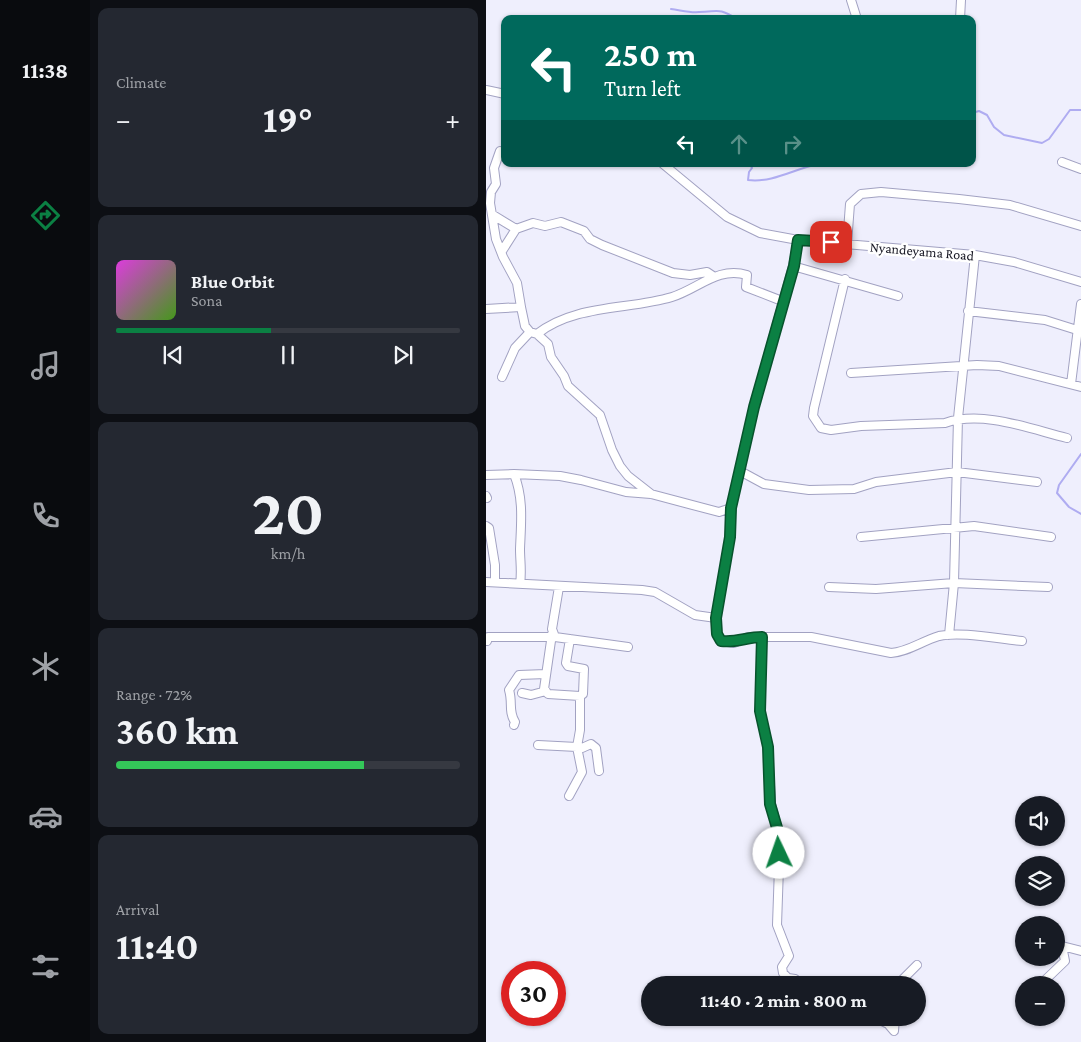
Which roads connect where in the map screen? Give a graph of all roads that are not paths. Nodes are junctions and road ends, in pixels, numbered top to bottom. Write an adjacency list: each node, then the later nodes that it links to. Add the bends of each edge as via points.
1 (851, 0): 3 (street)
2 (961, 0): 4 (street)
3 (856, 15)
4 (960, 15)
5 (486, 90): 6 (street)
6 (501, 93)
7 (500, 151): 11 (street, via 494,168 496,184 491,192)
8 (1062, 162): 10 (street)
9 (667, 167): 14 (street, Nyandeyama Road, via 741,225 760,233)
10 (1081, 169)
11 (493, 215): 13 (street); 16 (street)
12 (1081, 226): 15 (street, via 993,202 881,192 861,194 850,204)
13 (516, 229): 16 (street); 19 (street, via 533,223 545,226 560,222 584,231 602,246 673,273 708,272)
14 (798, 240): 15 (street, Nyandeyama Road); 18 (street)
15 (847, 244): 17 (street, Nyandeyama Road)
16 (502, 251): 25 (street, via 517,283)
17 (975, 255): 21 (street, Nyandeyama Road, via 1014,262); 27 (street)
18 (794, 266): 20 (street); 23 (street)
19 (713, 276): 23 (street, via 747,275 746,287); 29 (street, via 672,297 582,313)
20 (844, 279): 22 (street); 35 (street, via 814,408 816,423 831,430 945,422)
21 (1081, 282)
22 (898, 296)
23 (782, 301): 37 (street)
24 (1081, 304): 28 (street)
25 (521, 306): 26 (street); 29 (street, via 525,326)
26 (486, 309)
27 (968, 311): 28 (street, via 1023,316); 30 (street)
28 (1077, 330): 33 (street)
29 (534, 333): 32 (street, via 516,348); 42 (street, via 548,344 551,357 568,386 600,415 620,466)
30 (963, 364): 31 (street); 33 (street, via 999,366); 35 (street)
31 (851, 373)
32 (502, 377)
33 (1071, 384): 34 (street)
34 (1081, 387)
35 (958, 418): 36 (street, via 999,421); 38 (street)
36 (1067, 438)
37 (740, 471): 38 (street, via 764,484 809,490 854,488 876,482); 43 (street)
38 (957, 472): 41 (street); 45 (street)
39 (514, 474): 40 (street); 42 (street, via 560,476 626,492); 51 (street, via 522,515)
40 (486, 475)
41 (1037, 482)
42 (651, 494): 43 (street, via 719,512)
43 (731, 508): 55 (street, via 730,537)
44 (486, 526): 49 (street, via 495,565)
45 (955, 528): 46 (street); 47 (street, via 983,527); 50 (street)
46 (861, 537)
47 (1051, 537)
48 (486, 582): 49 (street)
49 (495, 582): 51 (street)
50 (954, 582): 53 (street, via 876,590); 54 (street); 57 (street)
51 (520, 584): 52 (street)
52 (559, 587): 55 (street, via 614,587 655,592 695,615); 56 (street)
53 (829, 587)
54 (1048, 587)
55 (716, 618): 58 (street, via 721,641 734,643 748,637)
56 (551, 635): 59 (street); 60 (street, via 488,637); 63 (street)
57 (949, 635): 58 (street, via 900,652 811,637); 61 (street)
58 (762, 637): 74 (street, via 760,711 768,747 770,804 780,838 777,925 789,956 782,967)
59 (570, 639): 62 (street); 66 (street, via 568,666 584,669 583,694)
60 (487, 641)
61 (1022, 641)
62 (628, 647)
63 (546, 674): 64 (street); 67 (street, via 519,675 509,690)
64 (546, 691): 65 (street, via 530,696); 66 (street, via 555,696)
65 (522, 693)
66 (580, 696): 69 (street)
67 (514, 725)
68 (538, 745): 69 (street)
69 (577, 746): 70 (street, via 582,748 591,744 596,748); 71 (street, via 582,772)
70 (599, 771)
71 (569, 796)
72 (1081, 951): 76 (street, via 1062,946 1065,961)
73 (917, 965): 75 (street)
74 (786, 976)
75 (906, 976)
76 (1049, 976)

